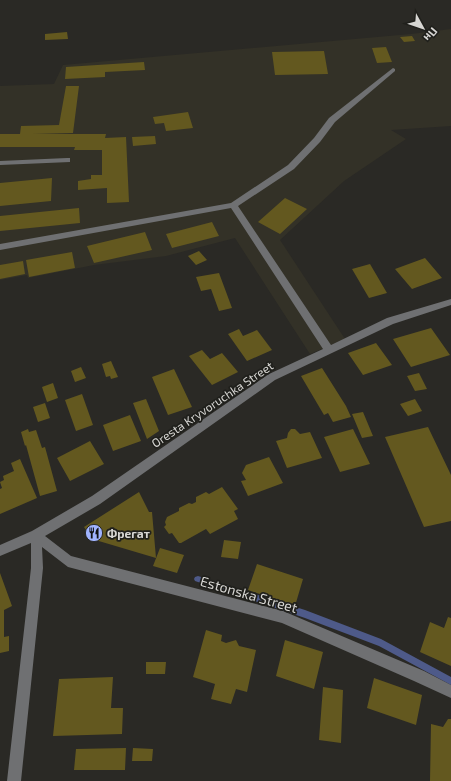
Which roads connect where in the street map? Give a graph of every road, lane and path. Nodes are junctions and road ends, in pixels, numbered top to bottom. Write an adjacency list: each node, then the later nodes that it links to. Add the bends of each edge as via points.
1 (393, 70): 4 (street, via 332,120 317,140 290,167)
2 (67, 160): 3 (street)
3 (0, 163)
4 (233, 205): 5 (street); 7 (street)
5 (0, 247)
6 (451, 302): 7 (street, Oresta Kryvoruchka Street, via 390,321)
7 (329, 350): 8 (street, Oresta Kryvoruchka Street, via 272,377 96,500)
8 (36, 534): 9 (street, Oresta Kryvoruchka Street); 10 (street, Estonska Street, via 68,561 283,617); 11 (street, via 37,568)
9 (0, 551)
10 (451, 692)
11 (14, 781)

